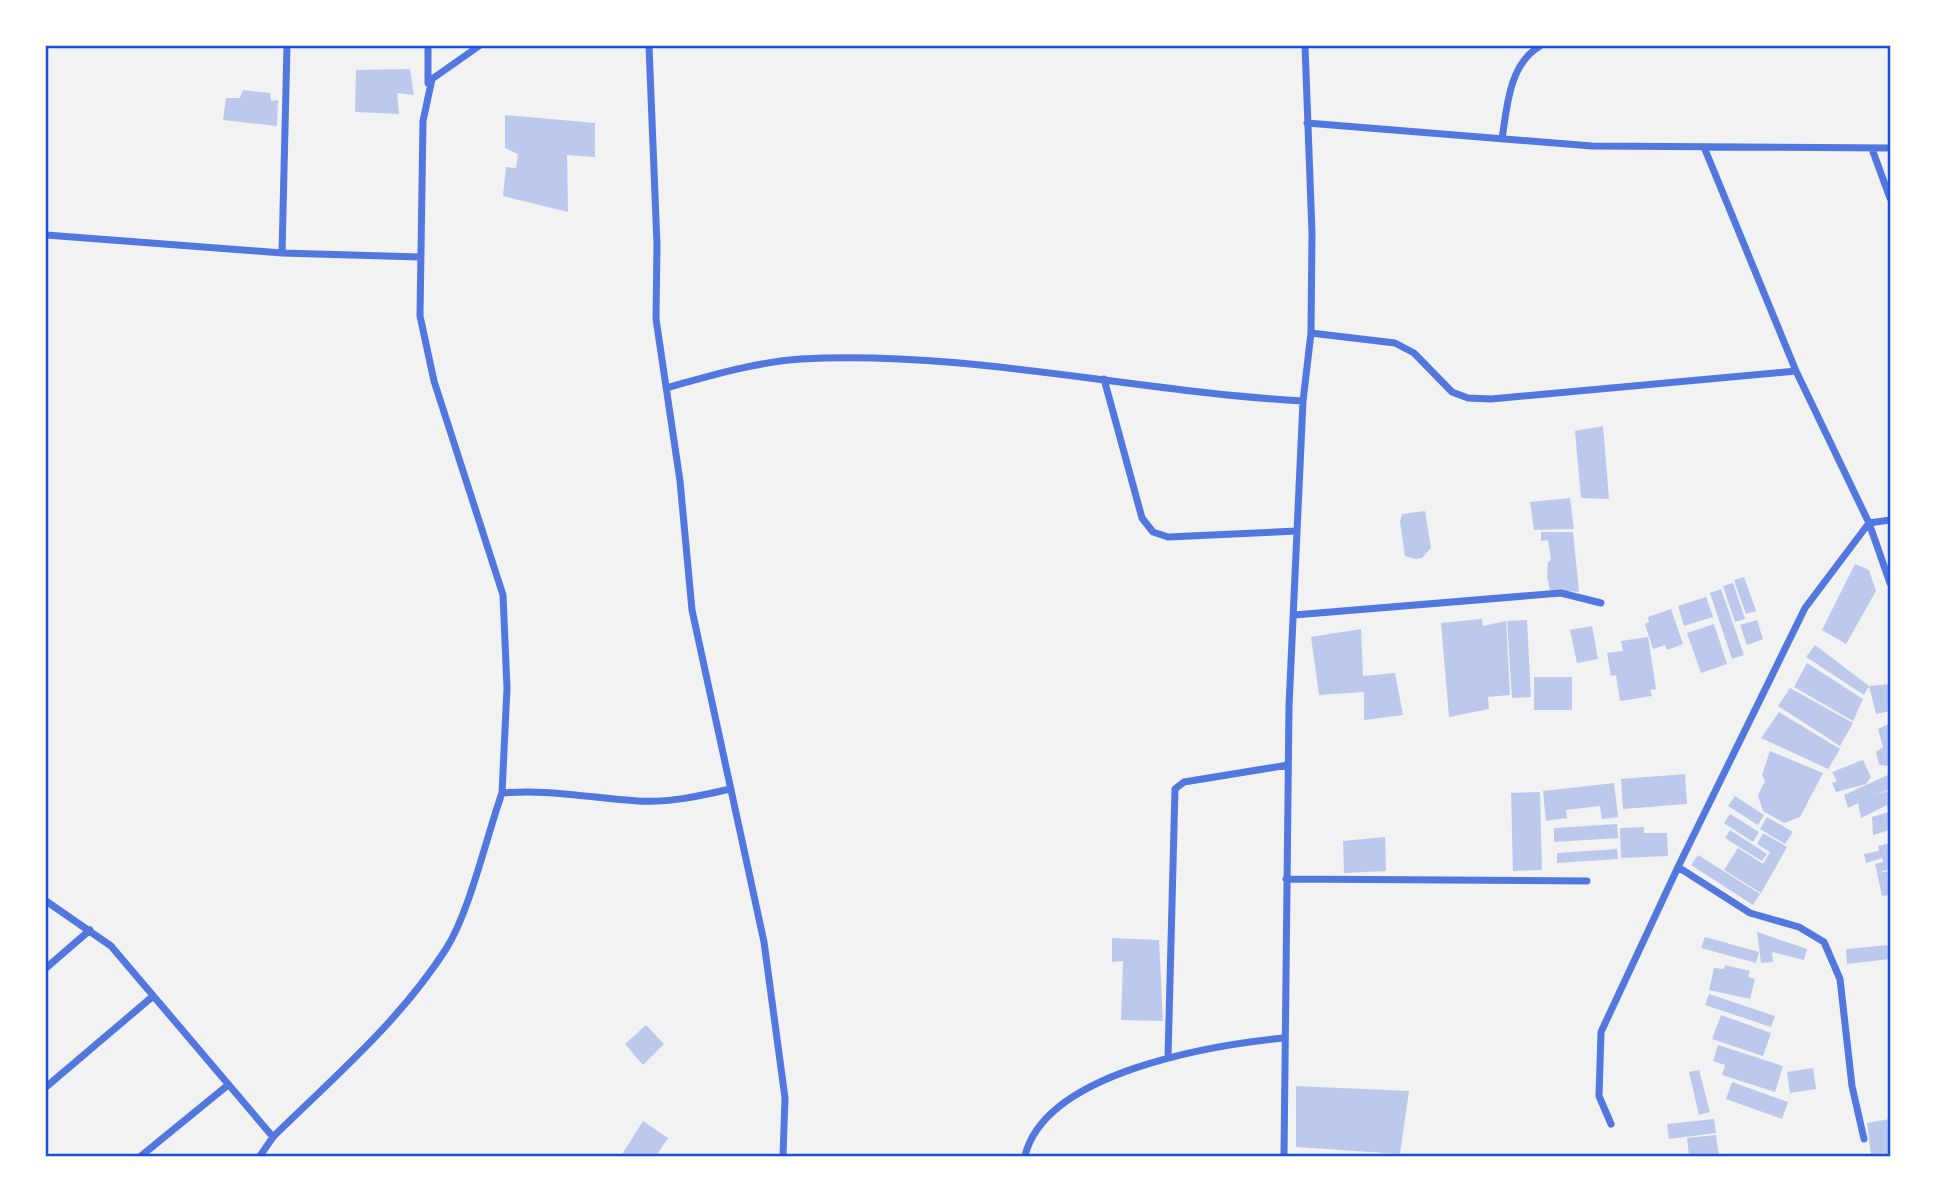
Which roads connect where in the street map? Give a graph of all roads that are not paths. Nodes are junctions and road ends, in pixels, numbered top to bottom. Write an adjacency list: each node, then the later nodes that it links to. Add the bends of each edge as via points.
1 (287, 46): 15 (street)
2 (428, 46): 7 (street)
3 (479, 46): 7 (street, via 432,79)
4 (649, 46): 20 (street, via 656,319)
5 (1305, 46): 8 (street)
6 (1540, 46): 9 (street, via 1522,62 1510,90)
7 (428, 88): 16 (street)
8 (1307, 123): 9 (street); 17 (street)
9 (1502, 139): 10 (street)
10 (1704, 147): 12 (street, via 1750,144); 18 (street)
11 (1891, 148): 12 (street)
12 (1872, 149): 13 (street)
13 (1891, 198)
14 (46, 235): 15 (street)
15 (282, 253): 16 (street)
16 (419, 257): 30 (street, via 420,316 434,381 503,595 507,688)
17 (1311, 333): 18 (street, via 1395,343 1414,353 1452,392 1468,398); 21 (street)
18 (1796, 371): 23 (street)
19 (1104, 379): 20 (street, via 888,358 798,359); 21 (street, via 1228,397); 24 (street, via 1142,518 1153,532 1168,537)
20 (666, 388): 29 (street, via 692,610)
21 (1303, 401): 24 (street)
22 (1891, 520): 23 (street)
23 (1869, 523): 25 (street); 31 (street, via 1805,608)
24 (1297, 531): 27 (street)
25 (1891, 583)
26 (1601, 603): 27 (street, via 1561,593)
27 (1294, 615): 28 (street)
28 (1288, 765): 32 (street); 39 (street, via 1184,782 1175,789)
29 (730, 789): 30 (street, via 689,799 639,801 539,790); 47 (street, via 764,942 785,1098)
30 (502, 793): 43 (street, via 447,947 384,1032)
31 (1678, 867): 42 (street, via 1601,1032 1599,1096); 44 (street, via 1750,913 1799,927 1824,942 1840,978 1852,1086)
32 (1286, 879): 33 (street); 38 (street)
33 (1587, 881)
34 (46, 901): 35 (street)
35 (90, 930): 36 (street); 37 (street, via 111,946)
36 (46, 968)
37 (152, 997): 40 (street); 41 (street)
38 (1283, 1038): 39 (street, via 1223,1044); 49 (street)
39 (1168, 1057): 48 (street, via 1098,1083 1069,1100 1046,1121)
40 (228, 1085): 43 (street); 45 (street)
41 (46, 1087)
42 (1611, 1124)
43 (273, 1137): 46 (street)
44 (1864, 1139)
45 (141, 1157)
46 (260, 1157)
47 (783, 1157)
48 (1025, 1157)
49 (1284, 1157)

